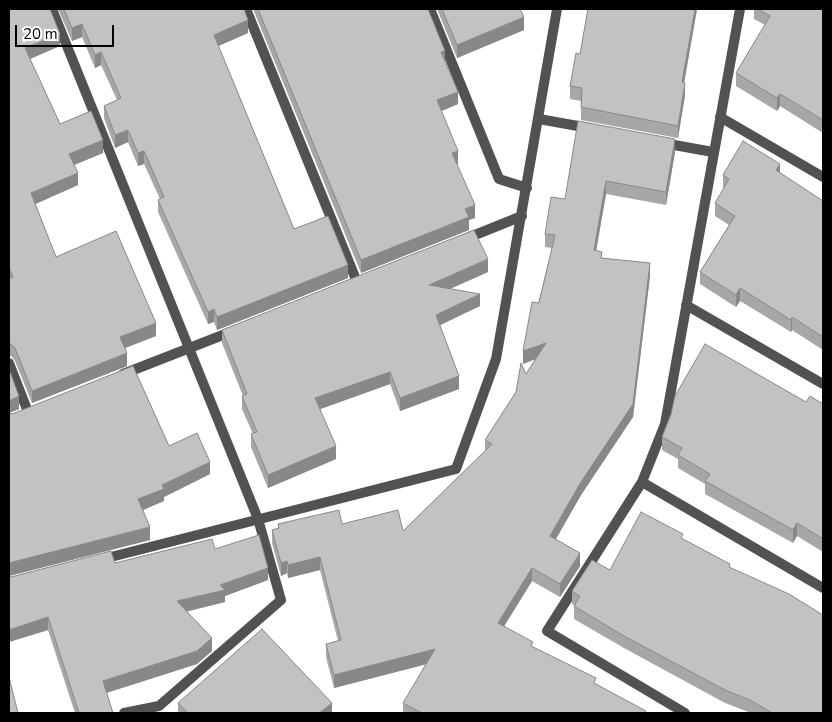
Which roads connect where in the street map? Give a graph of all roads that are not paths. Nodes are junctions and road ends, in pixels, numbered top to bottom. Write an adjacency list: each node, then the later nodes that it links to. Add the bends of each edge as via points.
1 (52, 9): 18 (street)
2 (246, 9): 15 (street)
3 (430, 9): 12 (street, via 499,179)
4 (557, 9): 7 (street)
5 (740, 9): 6 (street)
6 (720, 117): 10 (street); 11 (street)
7 (539, 119): 8 (street); 12 (street)
8 (597, 130)
9 (655, 141): 10 (street)
10 (713, 152): 16 (street)
11 (823, 177)
12 (527, 188): 13 (street)
13 (522, 216): 14 (street); 24 (street, via 496,359 456,469)
14 (458, 242)
15 (357, 282)
16 (686, 304): 21 (street); 23 (street, via 665,424)
17 (242, 327): 18 (street)
18 (189, 348): 20 (street); 24 (street)
19 (9, 363): 22 (street, via 33,410)
20 (109, 380)
21 (823, 384)
22 (15, 417)
23 (642, 482): 26 (street); 28 (street, via 547,631)
24 (258, 519): 25 (street); 27 (street, via 281,600 159,706)
25 (86, 563)
26 (823, 588)
27 (124, 713)
28 (685, 713)

